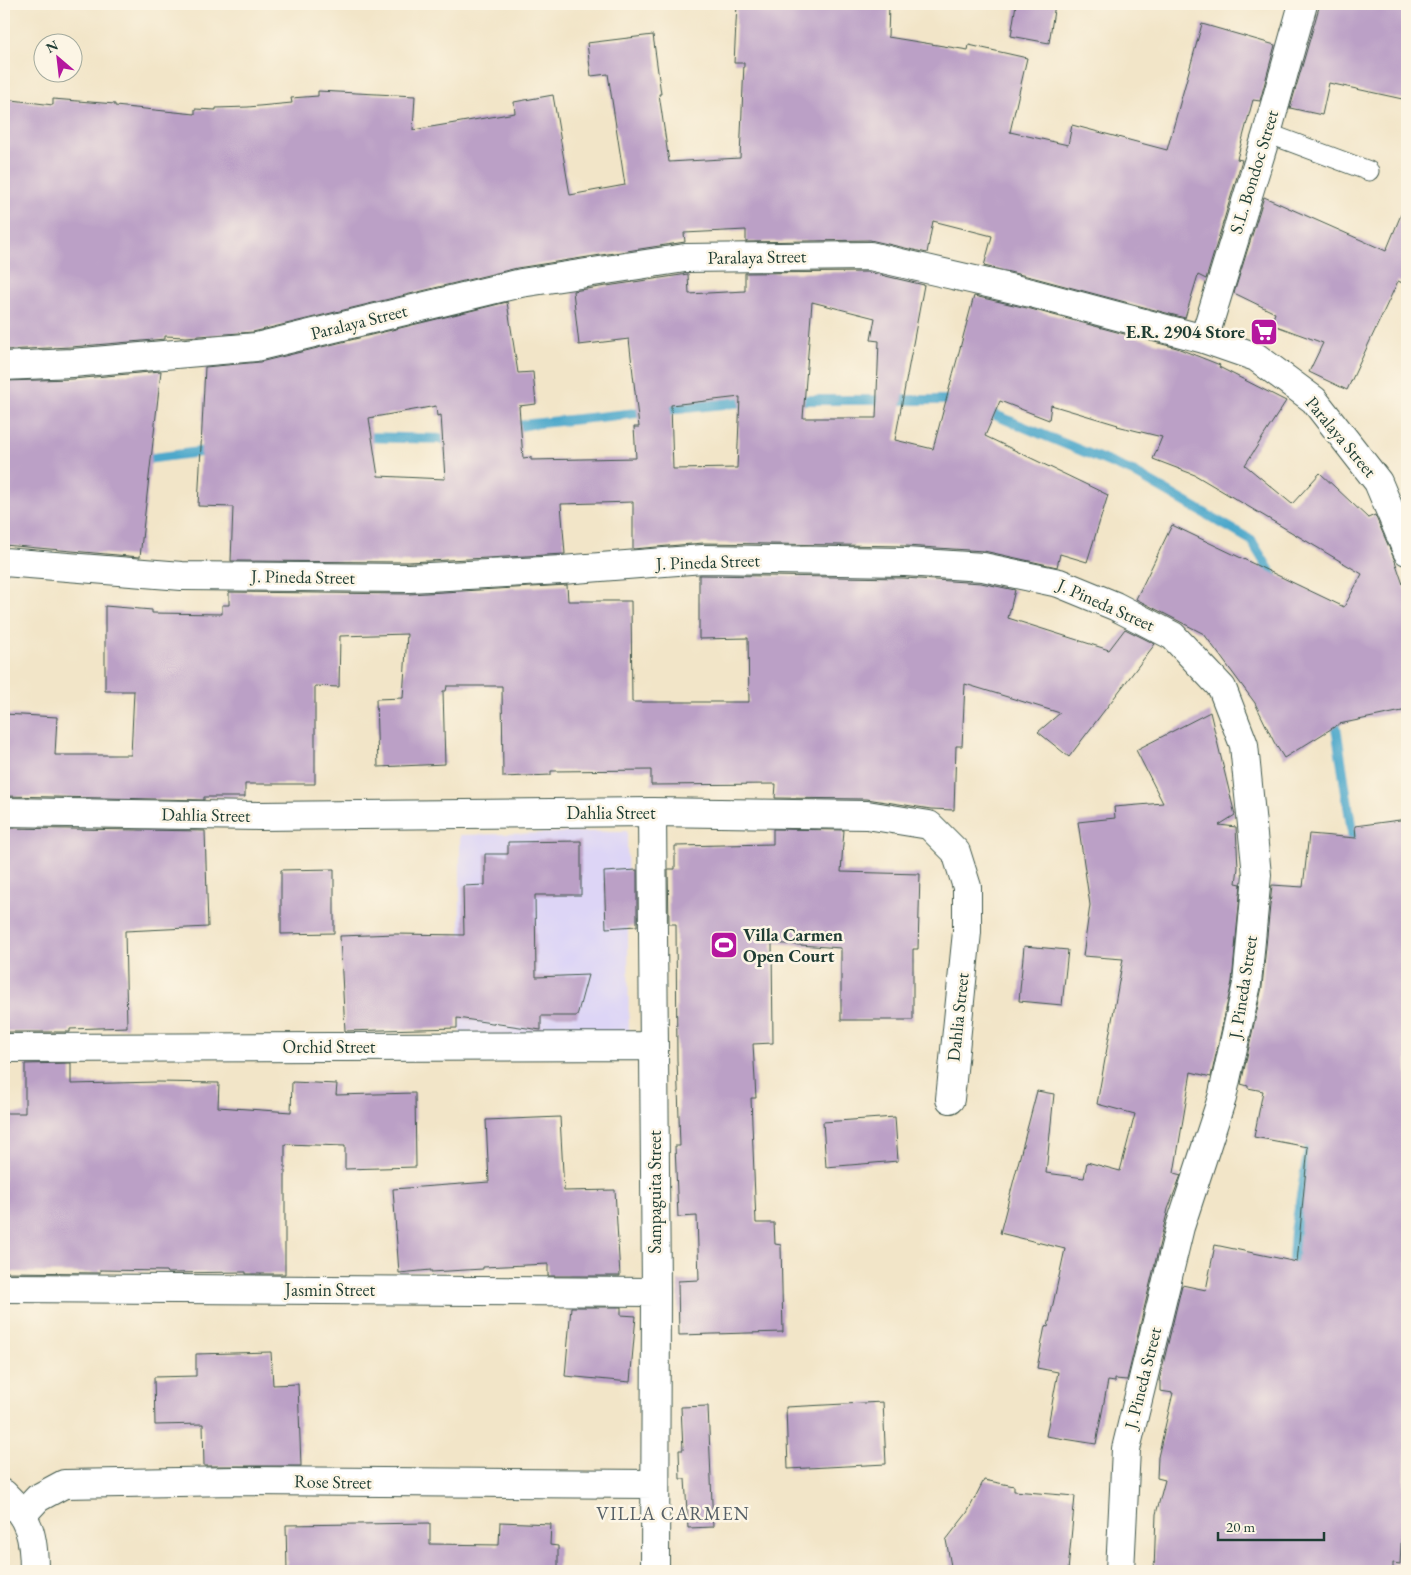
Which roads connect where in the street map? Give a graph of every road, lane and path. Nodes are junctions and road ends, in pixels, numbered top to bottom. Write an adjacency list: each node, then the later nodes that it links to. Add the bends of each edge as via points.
1 (1303, 4): 2 (street, S.L. Bondoc Street)
2 (1266, 133): 3 (lane); 4 (street, S.L. Bondoc Street)
3 (1369, 171)
4 (1204, 339): 5 (street, Paralaya Street, via 1031,293 870,256 685,258 521,283 256,347); 6 (street, Paralaya Street, via 1256,357 1314,400 1378,482)
5 (4, 366)
6 (1407, 551)
7 (4, 562): 20 (street, J. Pineda Street, via 182,576 409,578 703,559 973,566 1059,583 1173,636 1222,688 1244,746 1257,875 1247,984 1222,1098 1180,1227 1126,1449)
8 (4, 812): 9 (street, Dahlia Street, via 258,816)
9 (652, 812): 10 (street, Sampaguita Street); 12 (street, Dahlia Street, via 867,816 929,825 956,852 967,886 967,932)
10 (654, 1046): 11 (street, Orchid Street); 14 (street, Sampaguita Street)
11 (4, 1048)
12 (950, 1099)
13 (4, 1288): 14 (street, Jasmin Street)
14 (656, 1292): 15 (street, Sampaguita Street)
15 (654, 1484): 17 (street, Rose Street, via 235,1481 64,1484 38,1498); 19 (street, Sampaguita Street)
16 (4, 1494): 17 (street)
17 (23, 1514): 18 (street, via 32,1536)
18 (34, 1571)
19 (655, 1571)
20 (1120, 1571)

